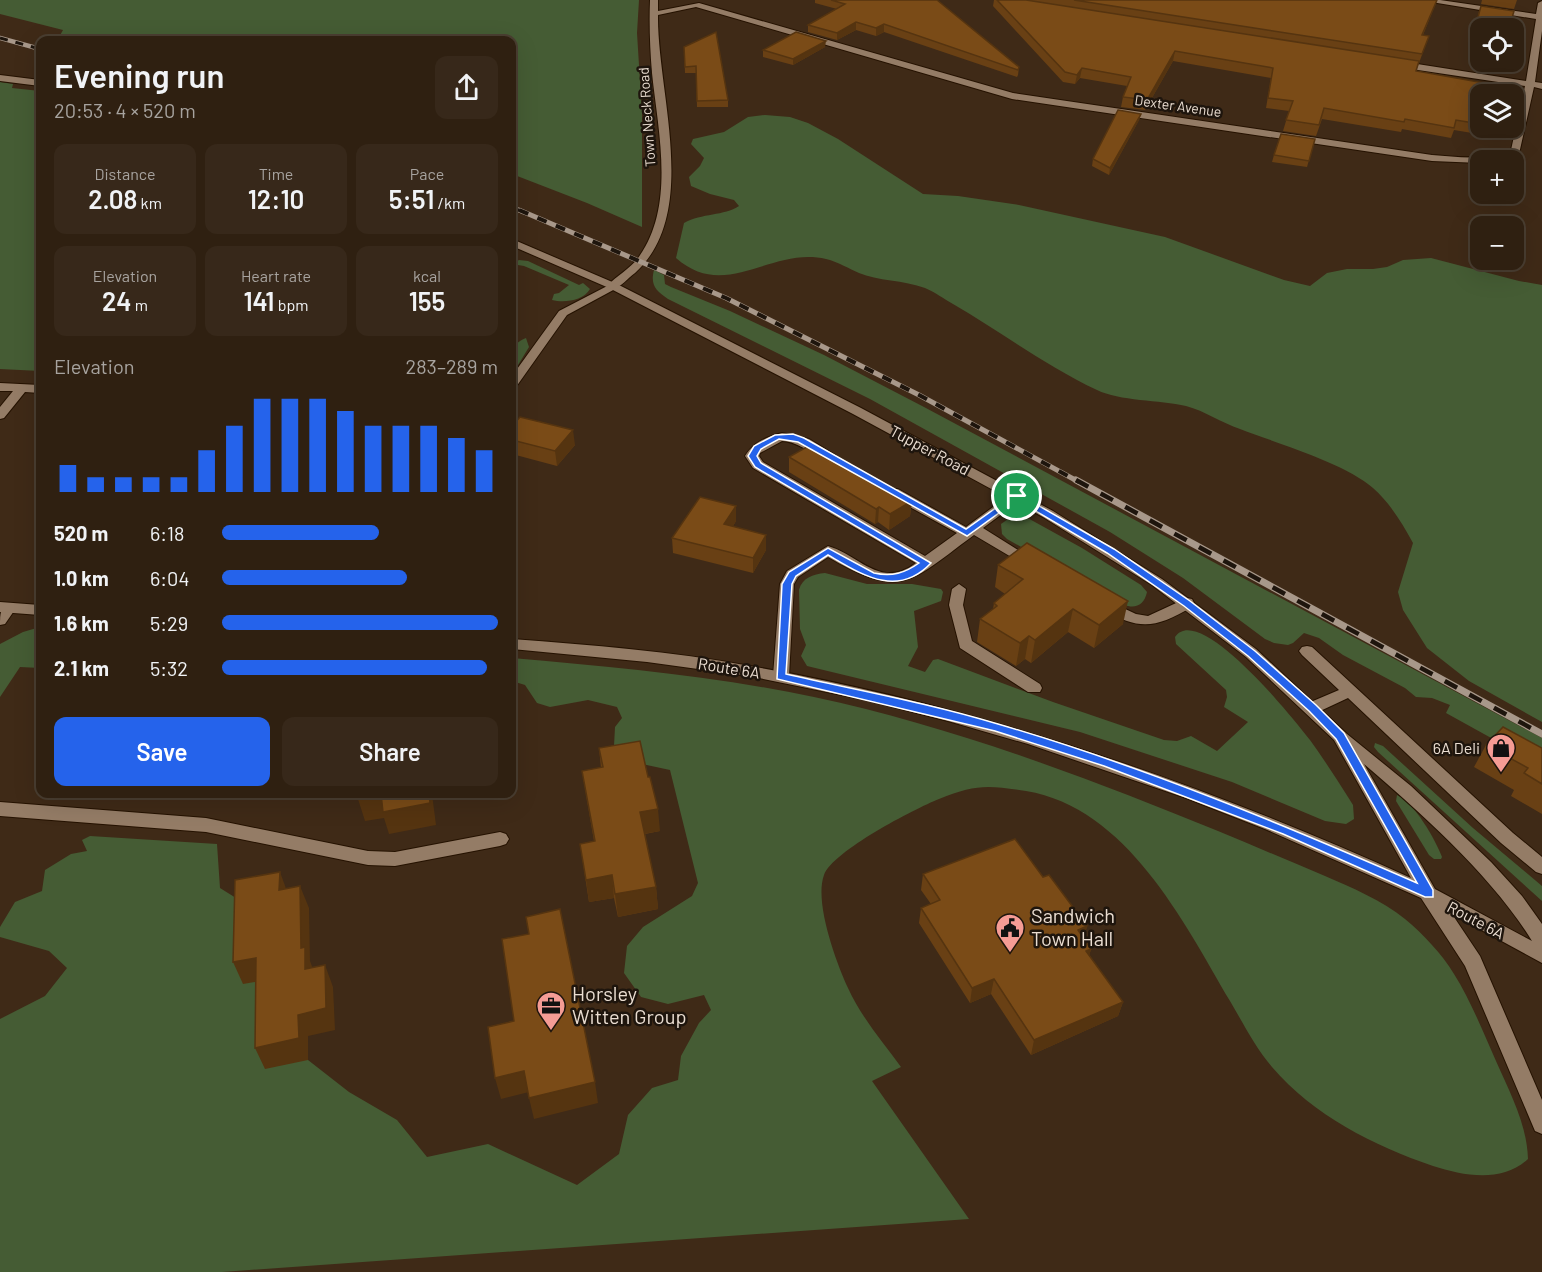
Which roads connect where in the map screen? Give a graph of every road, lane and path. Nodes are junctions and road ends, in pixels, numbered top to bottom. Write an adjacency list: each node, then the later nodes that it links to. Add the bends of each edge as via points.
1 (654, 0): 6 (street, Town Neck Road)
2 (682, 0): 5 (street, Dexter Avenue)
3 (1423, 0): 7 (street)
4 (1542, 3): 7 (street, Dexter Avenue)
5 (696, 5): 6 (street, Dexter Avenue); 11 (street, Dexter Avenue, via 1011,96 1432,158 1481,160 1505,158 1516,152)
6 (653, 14): 14 (street, Town Neck Road, via 666,146 662,218 643,262)
7 (1540, 17): 11 (street, Dexter Avenue)
8 (1383, 61): 11 (street)
9 (0, 78): 10 (street)
10 (36, 82)
11 (1530, 84): 12 (street)
12 (1542, 86)
13 (516, 246): 14 (street, Tupper Road)
14 (613, 286): 15 (street, Town Neck Road, via 563,314); 22 (street, Tupper Road)
15 (516, 379)
16 (0, 387): 17 (street)
17 (22, 388): 18 (street); 19 (street)
18 (36, 389)
19 (0, 415)
20 (843, 463): 24 (street, via 786,436 771,439 752,456 758,465)
21 (884, 486): 23 (street)
22 (1017, 496): 23 (street); 28 (street, Tupper Road)
23 (970, 531): 24 (street); 25 (street)
24 (926, 563): 33 (street, via 911,574 882,578 871,576 828,551 792,574 787,584)
25 (1039, 567)
26 (959, 588): 34 (street, via 956,605 965,644)
27 (1098, 600): 28 (street, via 1128,617 1157,621)
28 (1187, 603): 36 (street, Tupper Road)
29 (36, 610): 30 (street)
30 (3, 612)
31 (516, 644): 33 (street, Route 6A, via 645,656)
32 (1307, 651): 35 (street)
33 (781, 676): 41 (street, Route 6A, via 996,727 1108,763 1277,827)
34 (1034, 688)
35 (1350, 691): 36 (street); 40 (street)
36 (1312, 708): 37 (street, Tupper Road)
37 (1340, 736): 41 (street, Tupper Road); 42 (street, via 1418,801 1504,887)
38 (0, 809): 39 (street, via 206,825 368,858 395,859)
39 (500, 839)
40 (1542, 867)
41 (1429, 894): 43 (street, Route 6A); 44 (street, Tupper Road, via 1473,962)
42 (1542, 940)
43 (1542, 955)
44 (1542, 1124)

